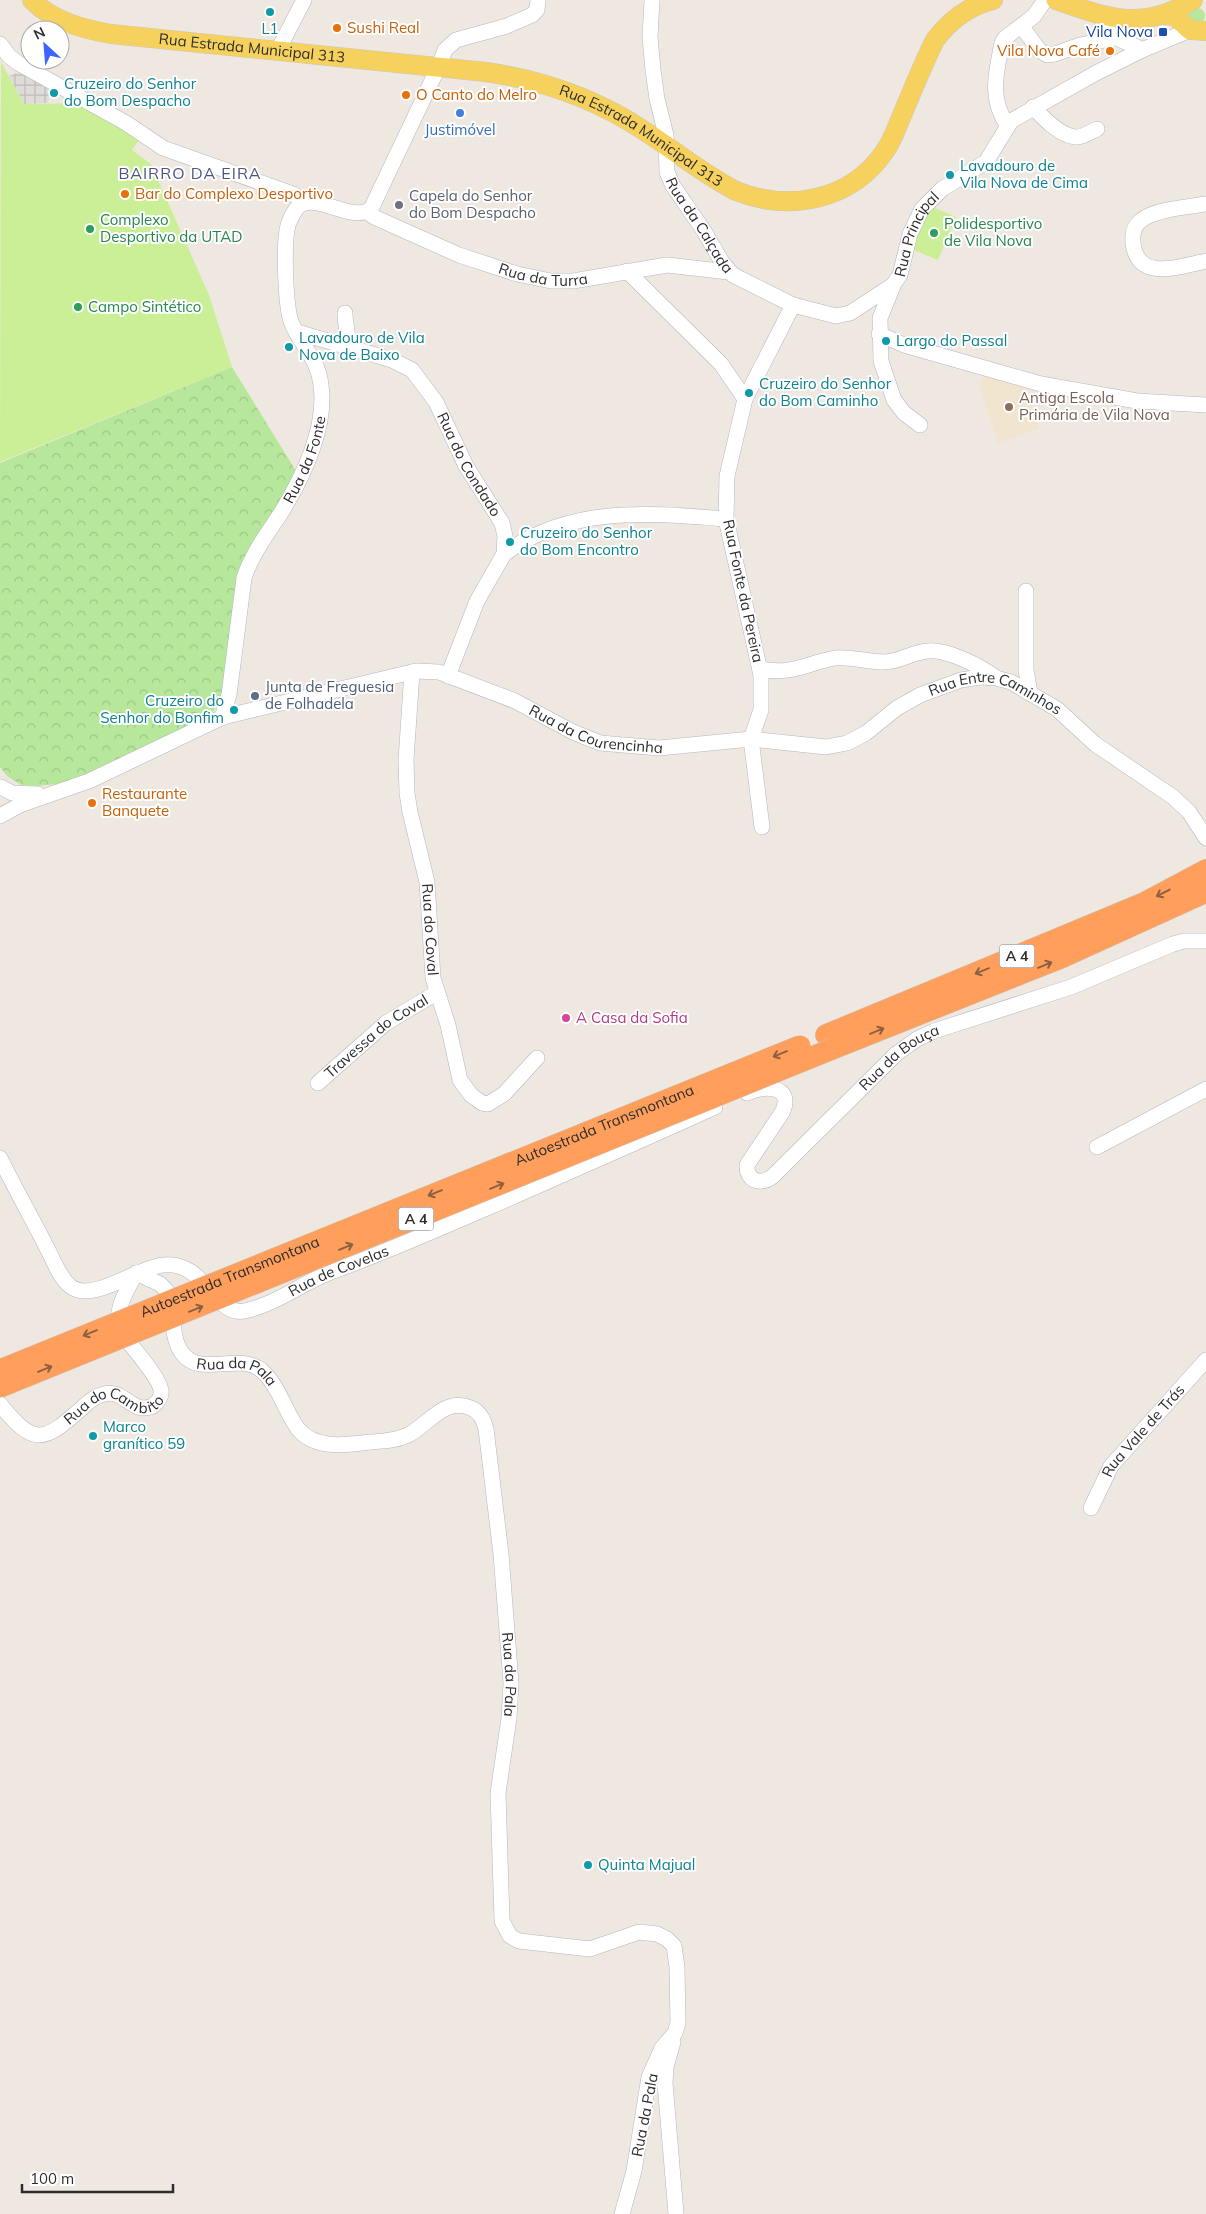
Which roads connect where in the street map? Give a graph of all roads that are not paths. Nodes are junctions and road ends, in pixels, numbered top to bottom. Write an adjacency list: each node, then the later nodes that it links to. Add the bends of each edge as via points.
1 (32, 0): 11 (main road, Rua Estrada Municipal 313)
2 (43, 0): 12 (main road, Rua Estrada Municipal 313)
3 (304, 0): 18 (street)
4 (538, 0): 19 (street, via 537,10 532,15 507,26 456,40 449,45)
5 (652, 0): 23 (street, Rua da Calçada, via 651,48)
6 (993, 0): 23 (main road, Rua Estrada Municipal 313, via 964,11 944,28 927,55 885,151 866,172 835,191 819,198 792,202 755,198 723,184)
7 (1045, 0): 14 (street)
8 (1056, 0): 9 (main road)
9 (1090, 8): 10 (main road, via 1138,20 1164,15); 15 (street)
10 (1195, 17): 17 (street, Rua Principal)
11 (63, 20)
12 (66, 20)
13 (70, 23): 18 (main road, Rua Estrada Municipal 313, via 110,34)
14 (1022, 27): 15 (street, via 1039,50 1048,55); 21 (street, via 1002,42 995,84 996,100)
15 (1116, 38): 17 (street)
16 (0, 44): 24 (street, via 18,63 118,118 163,148 293,194)
17 (1142, 50): 20 (street, Rua Principal)
18 (277, 52): 19 (main road, Rua Estrada Municipal 313)
19 (438, 68): 23 (main road, Rua Estrada Municipal 313, via 508,76 556,88 629,121); 26 (street, via 377,198)
20 (1034, 107): 21 (street, Rua Principal); 22 (street, via 1046,122 1072,136)
21 (1007, 125): 30 (street, Rua Principal, via 986,162 942,189 922,209 910,234 900,275)
22 (1097, 129)
23 (667, 147): 29 (street, Rua da Calçada, via 669,179)
24 (306, 202): 26 (street); 33 (street, Rua da Fonte, via 295,211 286,234 290,317)
25 (1206, 204): 27 (street, via 1149,216 1138,223 1133,237 1139,259 1151,268 1164,269)
26 (367, 212): 28 (street, Rua da Turra, via 459,255 540,279 573,281)
27 (1206, 261)
28 (627, 271): 29 (street, Rua da Turra, via 676,265); 36 (street, via 721,364)
29 (729, 272): 31 (street, Rua da Calçada)
30 (893, 285): 31 (street, Rua da Calçada, via 840,316); 34 (street, Rua Principal, via 881,311)
31 (793, 305): 36 (street, Rua Fonte da Pereira)
32 (345, 313): 35 (street)
33 (297, 332): 35 (street, Rua do Condado); 49 (street, Rua da Fonte, via 319,370 322,386 319,419 307,463 248,565 230,691)
34 (879, 334): 37 (street, via 904,345 1041,384 1137,401); 38 (street, Rua Principal, via 881,361 890,391 899,408)
35 (348, 347): 40 (street, Rua do Condado, via 399,362 417,375 436,402 466,466)
36 (746, 399): 39 (street, Rua Fonte da Pereira, via 728,465)
37 (1206, 404)
38 (920, 425)
39 (726, 519): 41 (street, via 607,515 560,526); 44 (street, Rua Fonte da Pereira)
40 (503, 527): 41 (street, via 514,535); 42 (street, Rua do Condado)
41 (530, 538): 42 (street)
42 (504, 554): 46 (street, via 477,601)
43 (1026, 591): 48 (street, via 1026,670)
44 (760, 669): 47 (street, via 777,672 795,670 837,658 893,662 928,651 942,652 968,662); 50 (street, Rua Fonte da Pereira, via 761,710)
45 (412, 672): 46 (street, Rua da Courencinha, via 434,671); 49 (street, Rua da Courencinha); 59 (street, Rua do Coval, via 406,766 408,793 426,875)
46 (448, 676): 50 (street, Rua da Courencinha, via 521,703 577,735 600,743 659,748)
47 (996, 678): 48 (street, Rua Entre Caminhos, via 1012,682); 50 (street, Rua Entre Caminhos, via 961,680 920,695 897,708 866,733 837,746)
48 (1030, 693): 55 (street, Rua Entre Caminhos, via 1056,709 1095,744 1173,797 1189,812)
49 (222, 718): 52 (street, Rua da Courencinha, via 89,781)
50 (751, 739): 54 (street)
51 (1, 787): 52 (street)
52 (16, 802): 53 (street)
53 (1, 815)
54 (762, 828)
55 (1206, 838)
56 (1206, 870): 60 (highway, Autoestrada Transmontana / A 4, one-way to 60, via 1144,903)
57 (1206, 892): 60 (highway, Autoestrada Transmontana / A 4, one-way to 57, via 1063,957)
58 (1206, 941): 64 (street, Rua da Bouça, via 1173,944 1071,987 917,1039 890,1059 773,1176 763,1182 751,1178 747,1172 748,1164 783,1111 785,1102 775,1088)
59 (436, 993): 61 (street, Rua do Coval, via 448,1025 460,1080 465,1089 482,1103 491,1104 500,1097); 62 (street, Travessa do Coval, via 386,1024)
60 (829, 1042): 69 (highway, Autoestrada Transmontana / A 4, one-way to 69, bridge); 70 (highway, Autoestrada Transmontana / A 4, one-way to 60, bridge)
61 (537, 1058)
62 (318, 1083)
63 (1206, 1089): 65 (street)
64 (750, 1092): 67 (street, Rua de Covelas, via 250,1309 230,1310 197,1276 182,1266 159,1265)
65 (1097, 1147)
66 (0, 1158): 67 (street, Rua de Covelas, via 69,1285 89,1292)
67 (136, 1273): 71 (street, Rua do Cambito, via 120,1305 117,1321 120,1331 160,1385 161,1396 155,1404 140,1408 117,1394 105,1393 90,1401 57,1430 41,1435 23,1428); 73 (street, Rua da Pala, via 166,1290 178,1346 183,1355 196,1364 241,1363 260,1369 272,1383 298,1429 314,1441 344,1445 399,1439 454,1405 469,1407 480,1415 486,1429 501,1554 511,1683 510,1718 498,1793 502,1921 516,1940 582,1949 597,1948 641,1932 667,1939 674,1946 677,1967 678,2023)
68 (1206, 1360): 72 (street, Rua Vale de Trás, via 1111,1466)
69 (0, 1370)
70 (0, 1388)
71 (0, 1404)
72 (1091, 1508)
73 (675, 2033): 74 (street, Rua da Pala, via 662,2048 649,2077 634,2171); 75 (street, via 665,2083)
74 (622, 2214)
75 (676, 2214)

